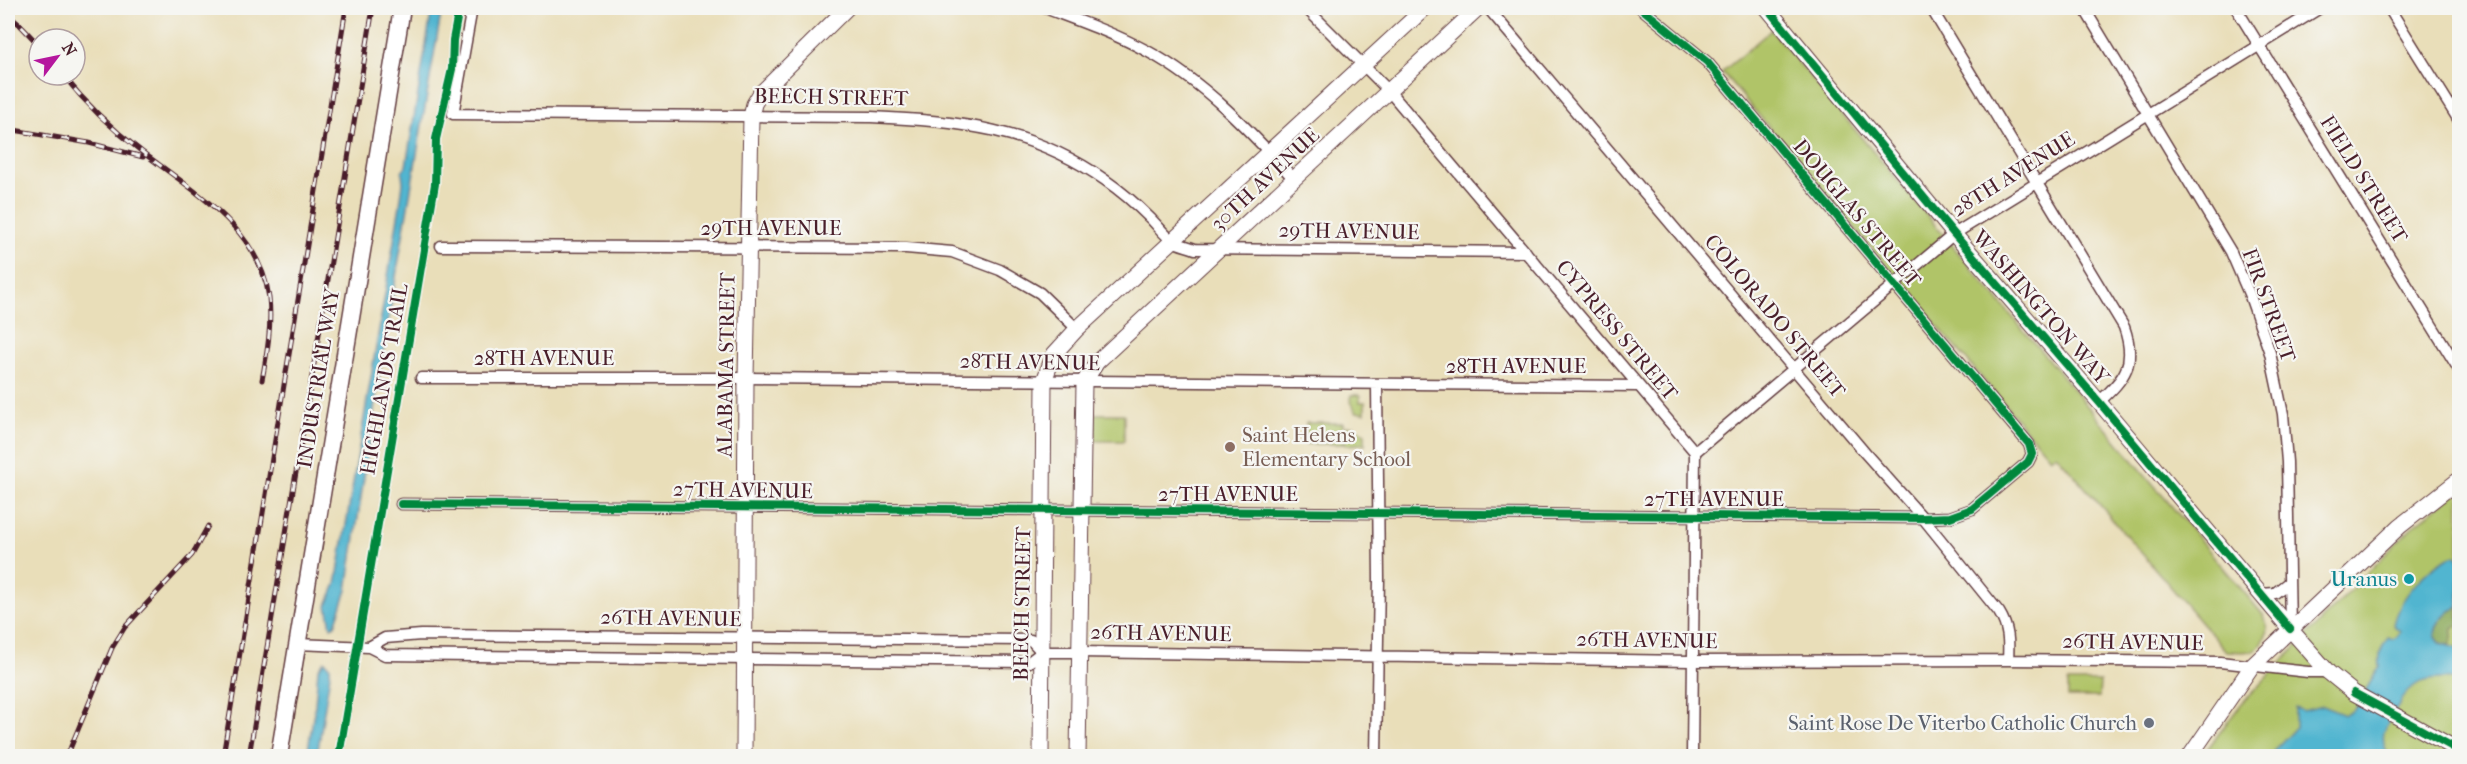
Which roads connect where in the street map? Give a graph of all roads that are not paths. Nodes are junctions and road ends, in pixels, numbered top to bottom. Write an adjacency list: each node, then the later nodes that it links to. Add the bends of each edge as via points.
1 (402, 8): 56 (main road, INDUSTRIAL WAY)
2 (472, 8): 20 (street, BEECH STREET, via 453,114)
3 (847, 8): 20 (street, via 760,94)
4 (1045, 8): 22 (street, via 1148,51 1197,85)
5 (1306, 8): 17 (street, CYPRESS STREET)
6 (1425, 8): 17 (street, 30TH AVENUE)
7 (1478, 8): 18 (street, 30TH AVENUE)
8 (1488, 8): 33 (street, COLORADO STREET)
9 (1641, 8): 31 (street, DOUGLAS STREET, via 1707,62)
10 (1767, 8): 25 (street, WASHINGTON WAY)
11 (1931, 8): 24 (street)
12 (2084, 8): 19 (street, FIR STREET)
13 (2236, 8): 16 (street, FIELD STREET)
14 (2320, 8): 16 (street, 28TH AVENUE)
15 (2389, 8): 21 (street)
16 (2259, 46): 19 (street, 28TH AVENUE); 34 (street, FIELD STREET)
17 (1364, 63): 18 (street, CYPRESS STREET); 22 (street, 30TH AVENUE)
18 (1389, 91): 23 (street, 30TH AVENUE); 30 (street, CYPRESS STREET)
19 (2149, 113): 24 (street, 28TH AVENUE); 52 (street, FIR STREET, via 2230,252 2270,353 2283,414 2287,462)
20 (751, 117): 26 (street, BEECH STREET, via 929,120 1024,138 1106,180); 28 (street, ALABAMA STREET)
21 (2460, 122)
22 (1270, 152): 23 (street); 26 (street, 30TH AVENUE)
23 (1295, 180): 29 (street, 30TH AVENUE)
24 (2039, 183): 25 (street, 28TH AVENUE); 41 (street, via 2116,312 2129,341 2127,371)
25 (1954, 234): 31 (street, 28TH AVENUE); 41 (street, WASHINGTON WAY)
26 (1173, 241): 29 (street, 29TH AVENUE, via 1195,249); 32 (street, 30TH AVENUE)
27 (441, 246): 28 (street, 29TH AVENUE)
28 (748, 247): 32 (street, 29TH AVENUE, via 952,252 1000,270 1040,293); 36 (street, ALABAMA STREET)
29 (1221, 249): 30 (street, 29TH AVENUE); 38 (street, 30TH AVENUE, via 1097,363)
30 (1526, 252): 40 (street, CYPRESS STREET)
31 (1894, 284): 33 (street, 28TH AVENUE); 43 (street, DOUGLAS STREET, via 2029,444)
32 (1077, 329): 37 (street, 30TH AVENUE, via 1054,354)
33 (1794, 369): 42 (street, 28TH AVENUE); 51 (street, COLORADO STREET)
34 (2460, 371)
35 (421, 378): 36 (street, 28TH AVENUE)
36 (746, 378): 37 (street, 28TH AVENUE); 46 (street, ALABAMA STREET)
37 (1044, 381): 38 (street, 28TH AVENUE); 47 (street, BEECH STREET)
38 (1084, 382): 39 (street, 28TH AVENUE); 48 (street)
39 (1377, 385): 40 (street, 28TH AVENUE); 49 (street)
40 (1638, 386): 42 (street, CYPRESS STREET)
41 (2099, 402): 53 (street, WASHINGTON WAY)
42 (1695, 453): 50 (street)
43 (2032, 454): 51 (street, 27TH AVENUE, via 2028,462 1972,509 1950,517)
44 (2460, 479): 54 (street, via 2400,526)
45 (401, 504): 46 (street, 27TH AVENUE)
46 (745, 508): 47 (street, 27TH AVENUE); 55 (street, ALABAMA STREET)
47 (1044, 511): 48 (street, 27TH AVENUE); 58 (street, BEECH STREET)
48 (1080, 511): 49 (street, 27TH AVENUE); 59 (street)
49 (1378, 513): 50 (street, 27TH AVENUE); 60 (street)
50 (1695, 516): 51 (street, 27TH AVENUE); 63 (street)
51 (1923, 518): 62 (street, COLORADO STREET, via 2006,623)
52 (2289, 582): 53 (street, via 2275,593); 54 (street, FIR STREET)
53 (2260, 594): 54 (street, WASHINGTON WAY)
54 (2289, 629): 64 (street); 65 (street, WASHINGTON WAY)
55 (744, 639): 57 (street, 26TH AVENUE, via 422,635 385,638); 58 (street, 26TH AVENUE, via 1031,640); 61 (street, ALABAMA STREET)
56 (297, 644): 57 (street, 26TH AVENUE); 67 (main road, INDUSTRIAL WAY)
57 (369, 647): 61 (street, 26TH AVENUE, via 385,655)
58 (1042, 652): 59 (street, 26TH AVENUE); 61 (street, 26TH AVENUE, via 1029,662); 69 (street, BEECH STREET)
59 (1079, 652): 60 (street, 26TH AVENUE); 70 (street)
60 (1377, 655): 63 (street, 26TH AVENUE); 71 (street)
61 (744, 660): 68 (street, ALABAMA STREET)
62 (2008, 660): 63 (street, 26TH AVENUE); 64 (street, 26TH AVENUE, via 2220,662)
63 (1691, 661): 72 (street)
64 (2252, 666): 65 (street); 73 (street)
65 (2328, 672): 66 (street, WASHINGTON WAY, via 2354,693)
66 (2460, 751)
67 (279, 756)
68 (744, 756)
69 (1041, 756)
70 (1078, 756)
71 (1376, 756)
72 (1692, 756)
73 (2190, 756)

